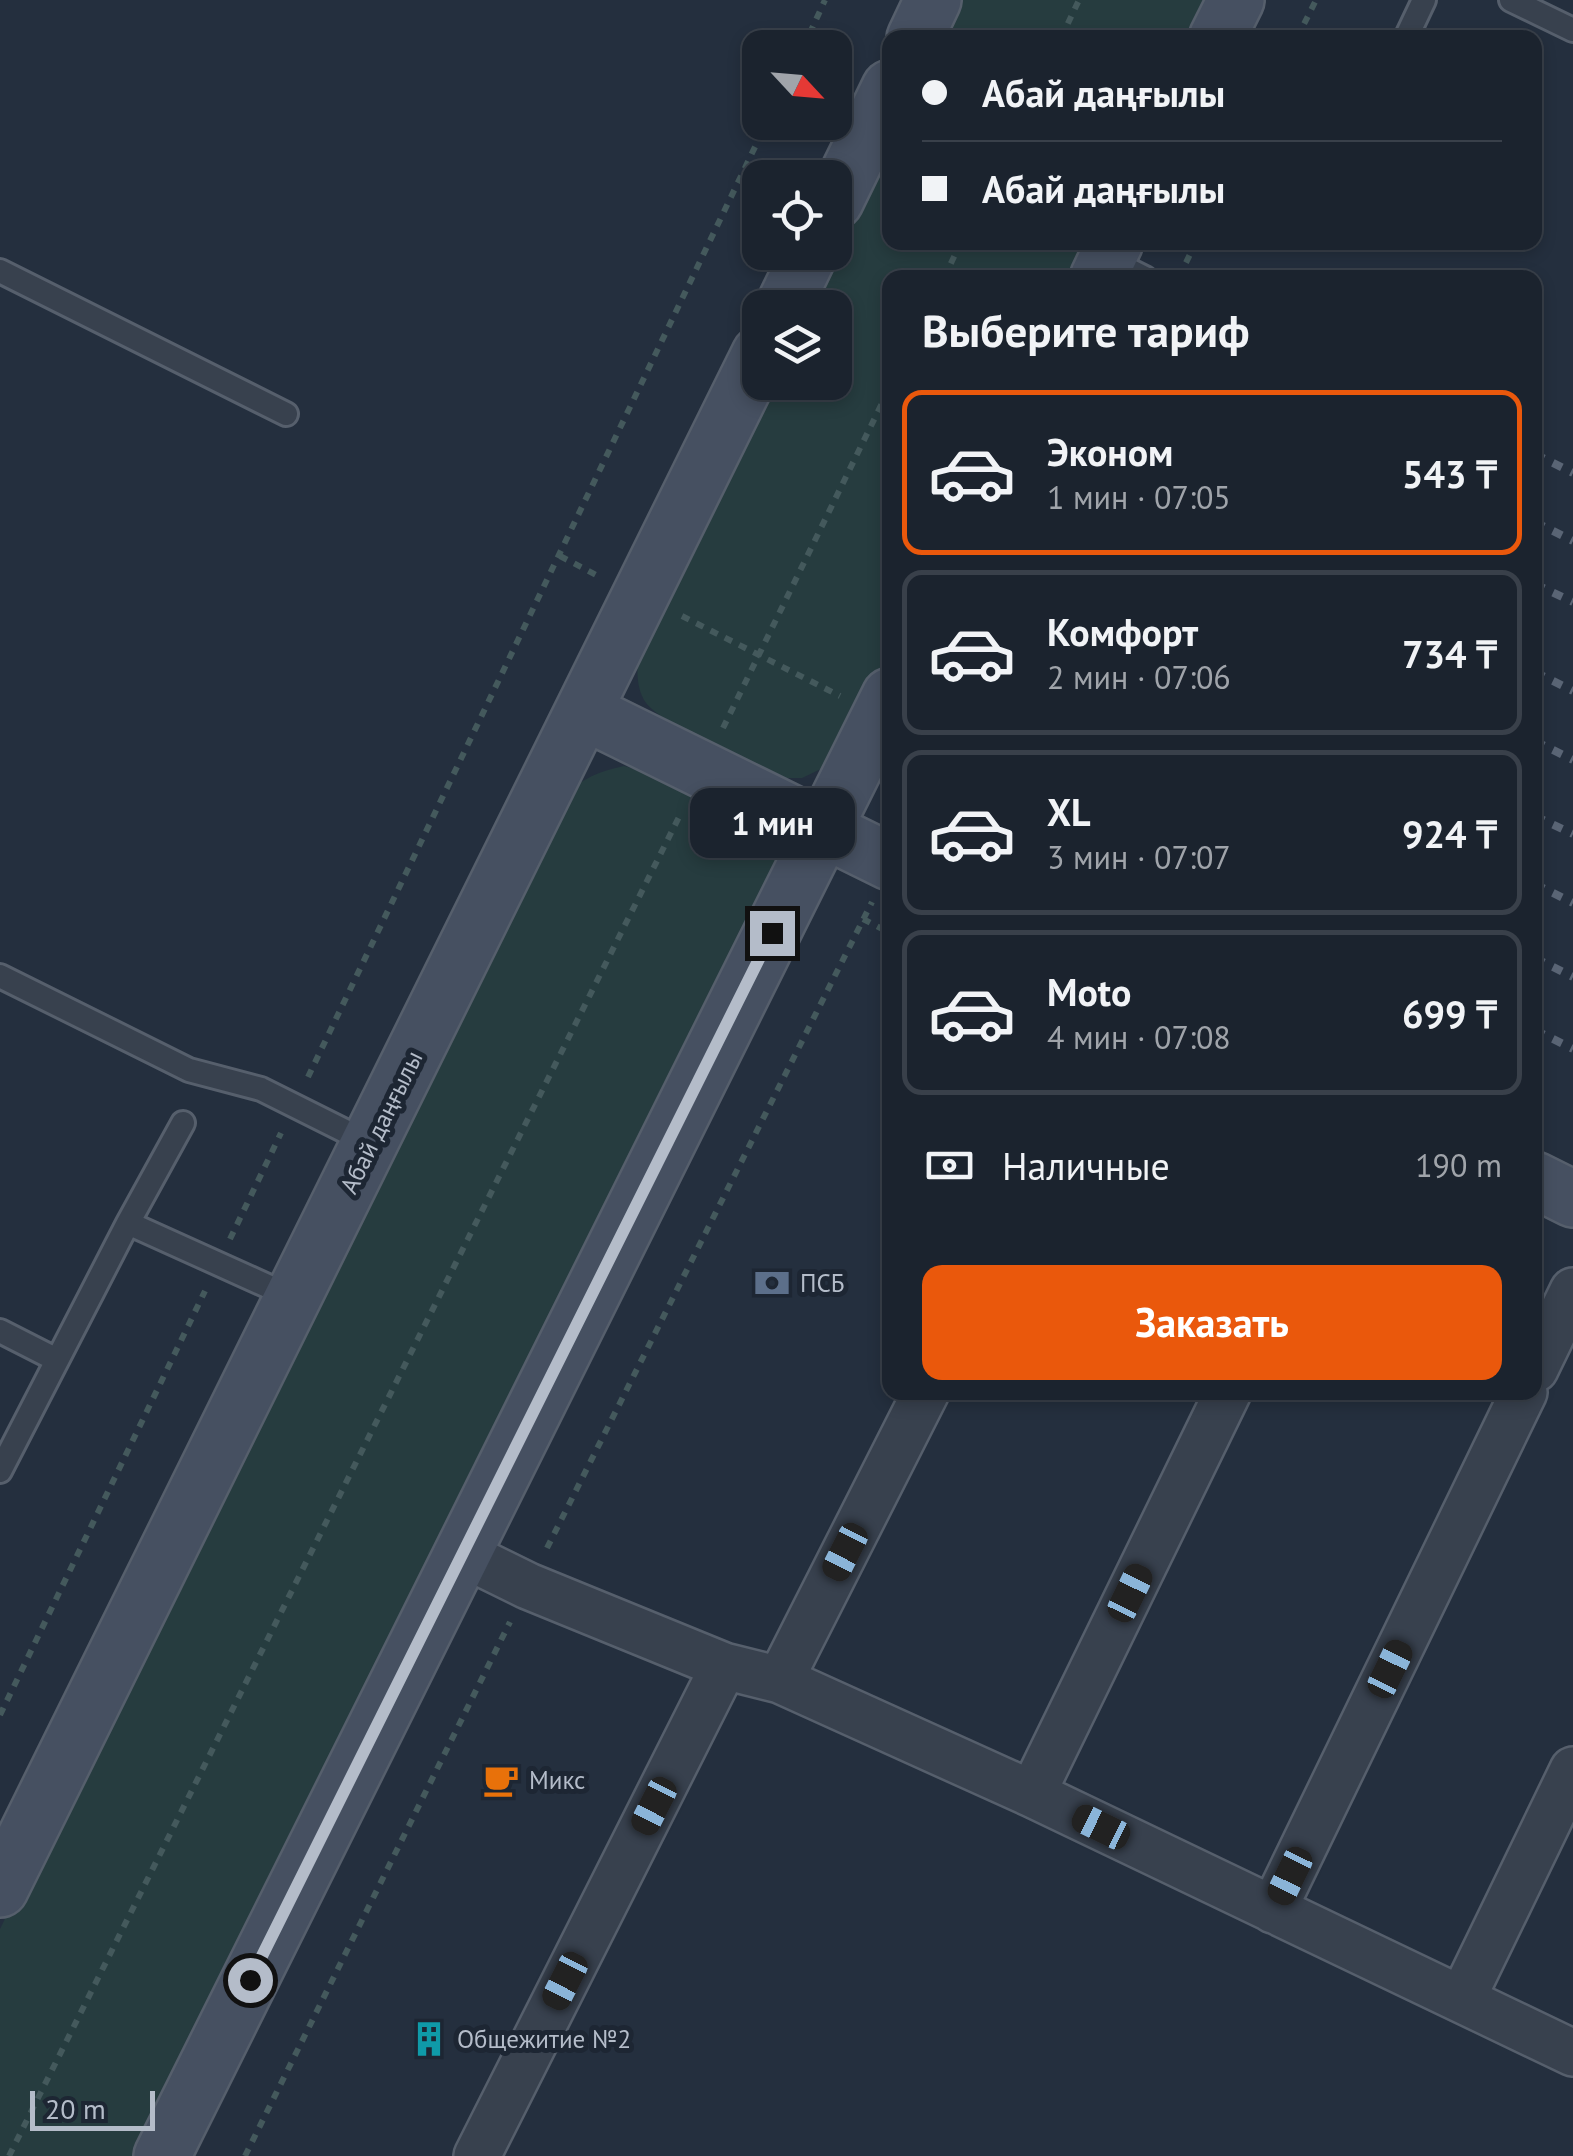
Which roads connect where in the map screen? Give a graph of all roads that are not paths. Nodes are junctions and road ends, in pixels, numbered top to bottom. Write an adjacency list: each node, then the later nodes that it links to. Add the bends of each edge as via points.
1 (933, 0): 5 (main road)
2 (1236, 0): 6 (main road)
3 (1424, 0): 7 (lane)
4 (1511, 0): 8 (lane)
5 (919, 30)
6 (1221, 30)
7 (1410, 30)
8 (1573, 30)
9 (882, 104): 10 (main road)
10 (852, 165)
11 (0, 271): 13 (lane)
12 (742, 391): 14 (main road, Абай даңғылы)
13 (286, 414)
14 (586, 712): 16 (main road); 20 (main road, Абай даңғылы)
15 (882, 713): 16 (main road)
16 (823, 830): 17 (main road); 33 (main road)
17 (882, 876)
18 (0, 976): 20 (lane, via 189,1070 261,1089)
19 (184, 1123): 23 (lane)
20 (371, 1144): 25 (main road, Абай даңғылы)
21 (1542, 1184): 22 (main road)
22 (1573, 1199)
23 (128, 1223): 25 (lane); 28 (lane)
24 (1573, 1290): 27 (street)
25 (294, 1298): 38 (main road, Абай даңғылы)
26 (0, 1331): 28 (lane)
27 (1542, 1354)
28 (57, 1360): 32 (lane)
29 (922, 1400): 35 (street)
30 (1224, 1400): 37 (street)
31 (1520, 1400): 39 (street)
32 (0, 1471)
33 (464, 1554): 34 (street); 42 (main road)
34 (724, 1666): 35 (street); 43 (street)
35 (780, 1680): 37 (street)
36 (1573, 1770): 40 (street)
37 (1032, 1794): 39 (street)
38 (0, 1889)
39 (1273, 1910): 40 (street)
40 (1462, 1998): 41 (street)
41 (1573, 2054)
42 (162, 2156)
43 (477, 2156)

